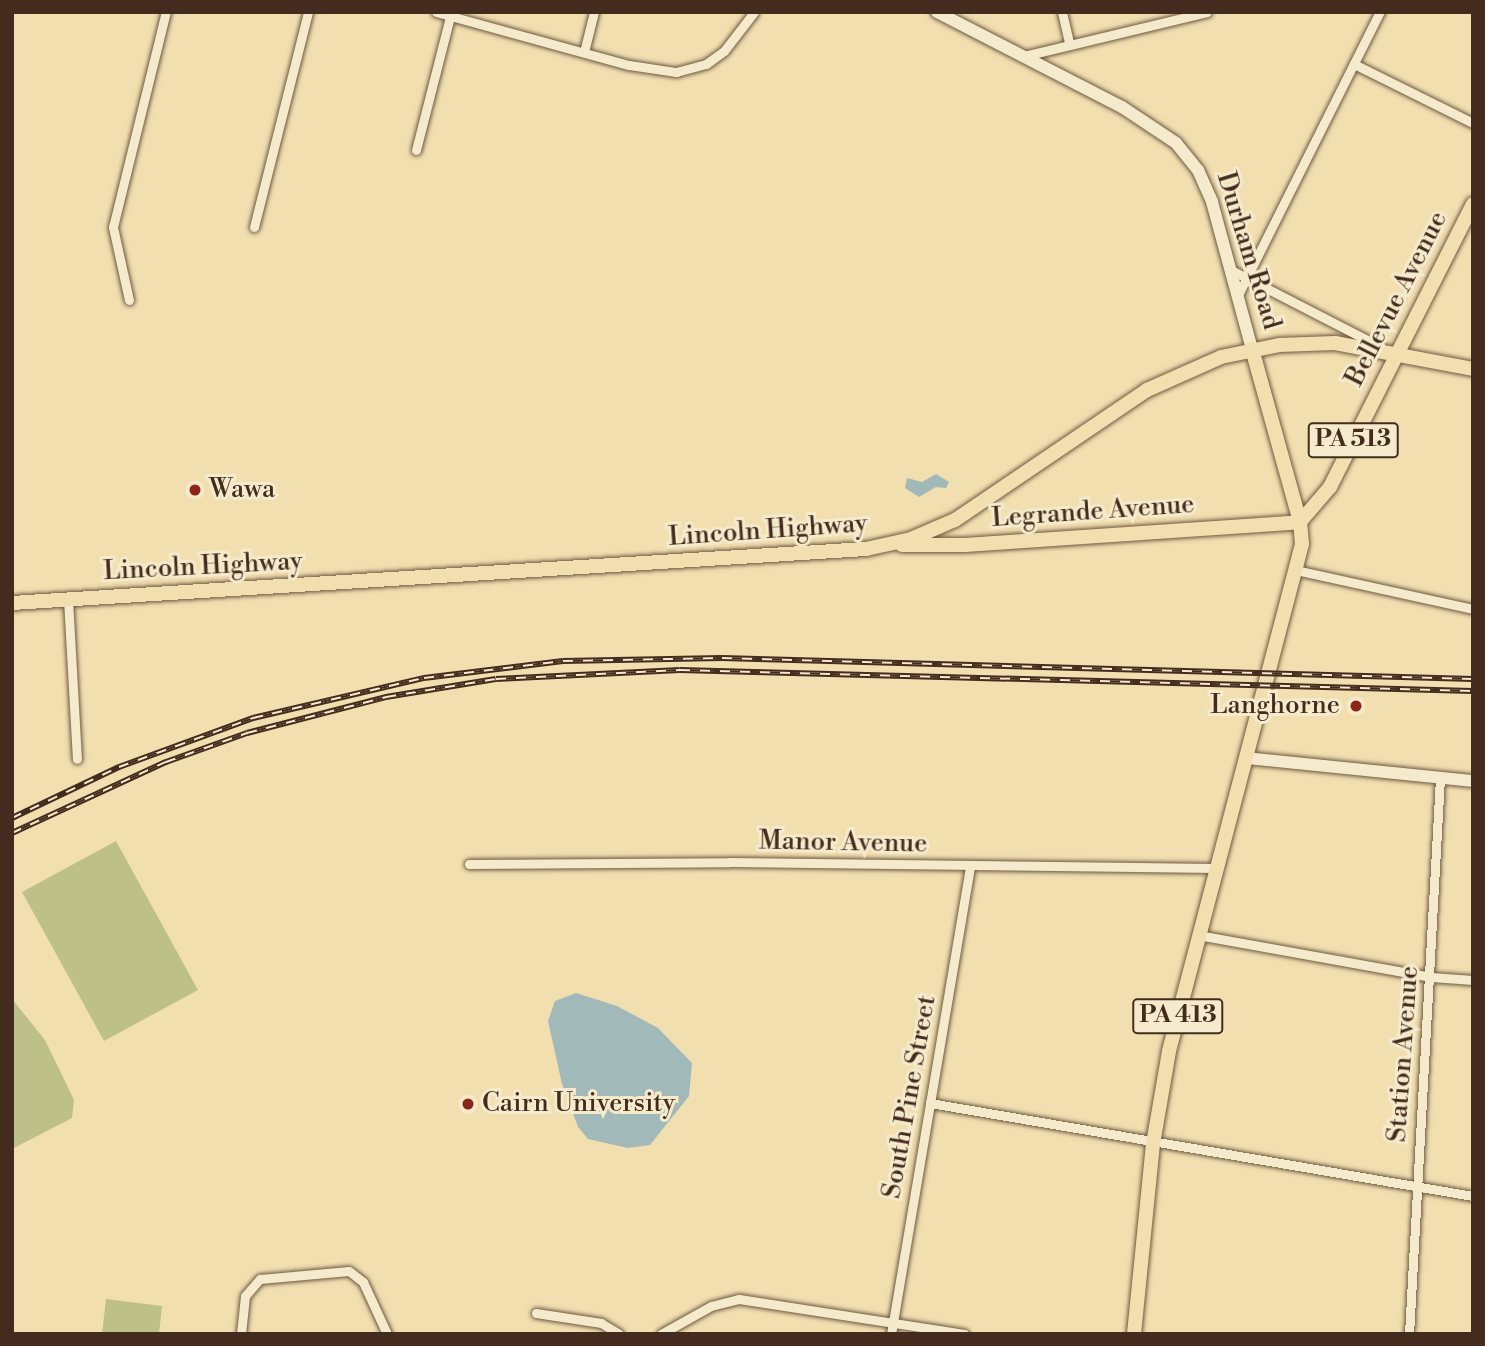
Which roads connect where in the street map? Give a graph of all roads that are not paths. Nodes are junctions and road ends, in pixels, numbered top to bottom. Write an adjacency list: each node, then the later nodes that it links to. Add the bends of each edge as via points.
1 (166, 12): 22 (street, via 113,227)
2 (308, 12): 18 (street)
3 (436, 12): 10 (street)
4 (594, 12): 12 (street)
5 (754, 12): 12 (street, via 724,51 689,70 654,70)
6 (937, 12): 13 (main road, Durham Road)
7 (1062, 12): 11 (street)
8 (1205, 12): 11 (street)
9 (1380, 12): 14 (street)
10 (451, 14): 12 (street); 16 (street)
11 (1069, 43): 13 (street)
12 (584, 52)
13 (1024, 56): 19 (main road, Durham Road, via 1129,111 1176,143 1205,186)
14 (1354, 64): 15 (street); 20 (street)
15 (1473, 123)
16 (416, 150)
17 (1473, 204): 24 (main road, Bellevue Avenue / PA 513)
18 (254, 227)
19 (1231, 270): 20 (street); 21 (main road, Durham Road)
20 (1246, 278): 21 (street); 24 (street)
21 (1238, 295): 23 (main road, Durham Road)
22 (129, 300)
23 (1252, 349): 24 (main road, Lincoln Highway, via 1317,343); 26 (main road, Durham Road / PA 413); 27 (main road, Lincoln Highway, via 1167,379 977,508 933,531)
24 (1392, 351): 25 (main road, Lincoln Highway); 26 (main road, Bellevue Avenue / PA 513, via 1330,487)
25 (1473, 369)
26 (1300, 522): 27 (main road, Legrande Avenue, via 965,545); 28 (main road, PA 413, via 1302,544)
27 (890, 545): 29 (main road, Lincoln Highway, via 820,554)
28 (1296, 570): 31 (street); 32 (main road, PA 413)
29 (68, 599): 30 (main road, Lincoln Highway); 33 (street)
30 (12, 603)
31 (1473, 609)
32 (1246, 758): 34 (main road); 38 (main road, PA 413)
33 (77, 759)
34 (1440, 778): 35 (main road); 40 (street, Station Avenue)
35 (1473, 781)
36 (469, 864): 37 (street, Manor Avenue, via 730,862)
37 (970, 867): 38 (street, Manor Avenue); 42 (street, South Pine Street)
38 (1216, 869): 39 (main road, PA 413)
39 (1198, 935): 40 (street); 43 (main road, PA 413, via 1169,1051)
40 (1431, 977): 41 (street); 44 (street, Station Avenue)
41 (1473, 979)
42 (930, 1103): 43 (street); 47 (street, South Pine Street)
43 (1153, 1144): 44 (street); 54 (main road, PA 413)
44 (1417, 1186): 45 (street); 55 (street, Station Avenue)
45 (1473, 1196)
46 (536, 1313): 50 (street, via 601,1323)
47 (893, 1322): 51 (street, via 739,1299 711,1306); 52 (street, South Pine Street); 53 (street)
48 (384, 1333): 49 (street, via 358,1274 273,1274 260,1279 244,1296)
49 (241, 1334)
50 (619, 1334)
51 (661, 1334)
52 (891, 1334)
53 (964, 1334)
54 (1134, 1334)
55 (1409, 1334)

